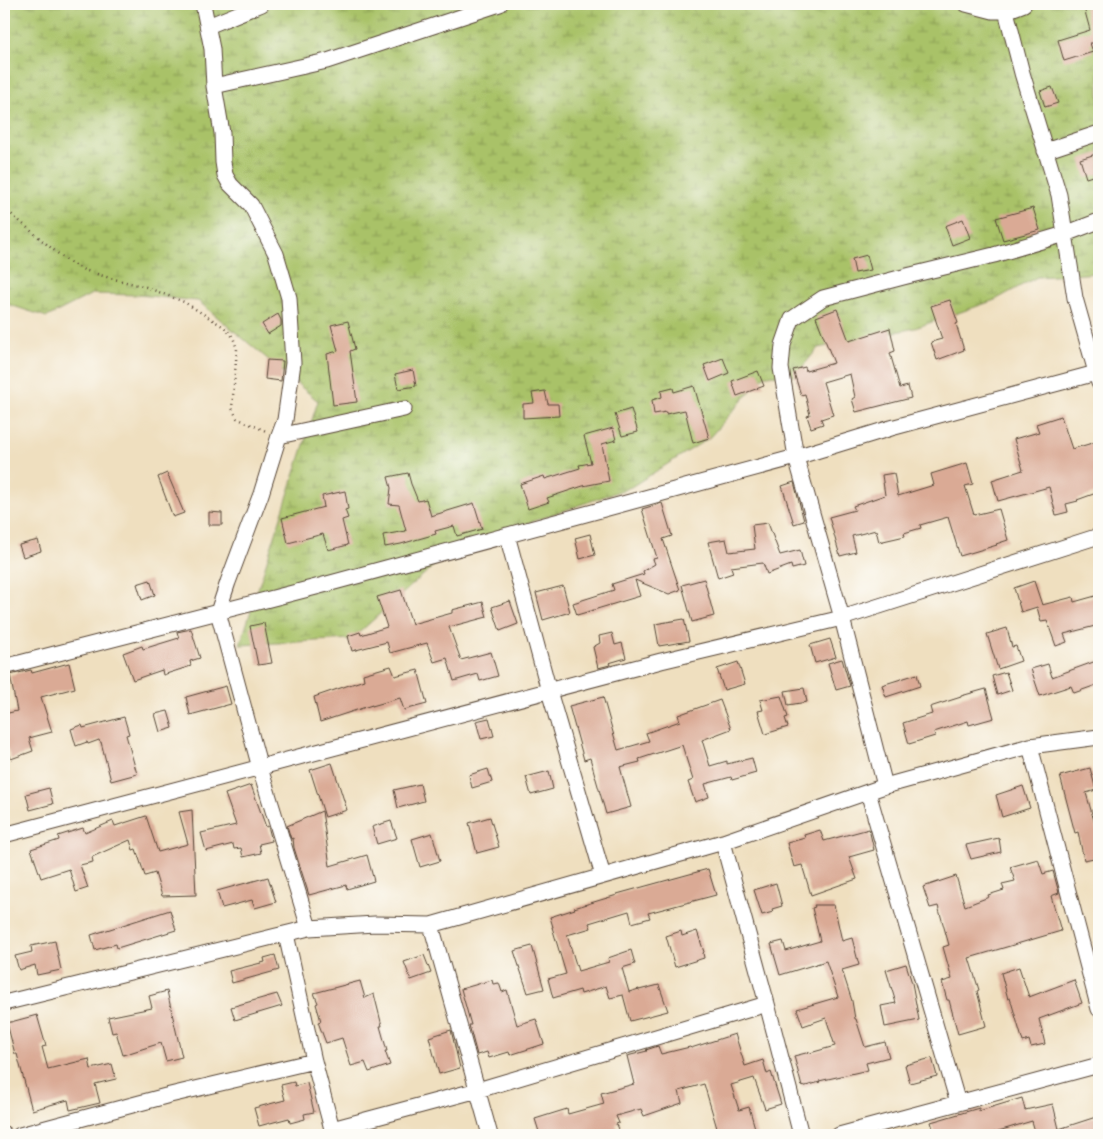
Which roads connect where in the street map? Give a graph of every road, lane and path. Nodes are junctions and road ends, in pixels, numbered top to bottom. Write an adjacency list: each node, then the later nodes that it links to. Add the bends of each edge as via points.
1 (203, 4): 7 (street)
2 (262, 4): 7 (street)
3 (500, 4): 8 (street, via 327,61)
4 (966, 4): 6 (street, via 994,11)
5 (1024, 4): 6 (street)
6 (1006, 10): 10 (street)
7 (208, 26): 8 (street)
8 (214, 86): 16 (street, via 225,175 251,205 276,254 289,298 293,363)
9 (1099, 133): 10 (street)
10 (1046, 151): 13 (street, via 1059,195)
11 (4, 208): 16 (path, via 69,262 84,270 146,287 184,302 224,327 237,349 232,408 237,418)
12 (1099, 221): 13 (street)
13 (1064, 234): 14 (street, via 1075,298); 17 (street, via 823,298 792,320 783,345 781,368)
14 (1098, 378): 17 (street, via 891,428)
15 (404, 409): 16 (street)
16 (279, 436): 20 (street)
17 (796, 457): 18 (street); 21 (street)
18 (506, 535): 20 (street); 23 (street)
19 (1099, 536): 21 (street)
20 (218, 612): 22 (street); 26 (street)
21 (842, 618): 23 (street); 27 (street)
22 (4, 667)
23 (549, 691): 26 (street); 31 (street)
24 (1099, 737): 25 (street)
25 (1030, 746): 27 (street); 37 (street)
26 (260, 768): 29 (street); 33 (street)
27 (885, 786): 28 (street)
28 (868, 792): 30 (street); 41 (street)
29 (4, 835)
30 (723, 842): 31 (street); 36 (street)
31 (603, 876): 32 (street)
32 (431, 925): 33 (street); 40 (street)
33 (309, 928): 34 (street)
34 (286, 934): 35 (street); 38 (street)
35 (4, 1002)
36 (767, 1004): 40 (street); 45 (street)
37 (1099, 1009)
38 (314, 1061): 42 (street); 43 (street)
39 (1099, 1065): 41 (street)
40 (478, 1090): 42 (street); 44 (street)
41 (958, 1103): 46 (street)
42 (332, 1132)
43 (20, 1135)
44 (490, 1135)
45 (800, 1135)
46 (839, 1135)

